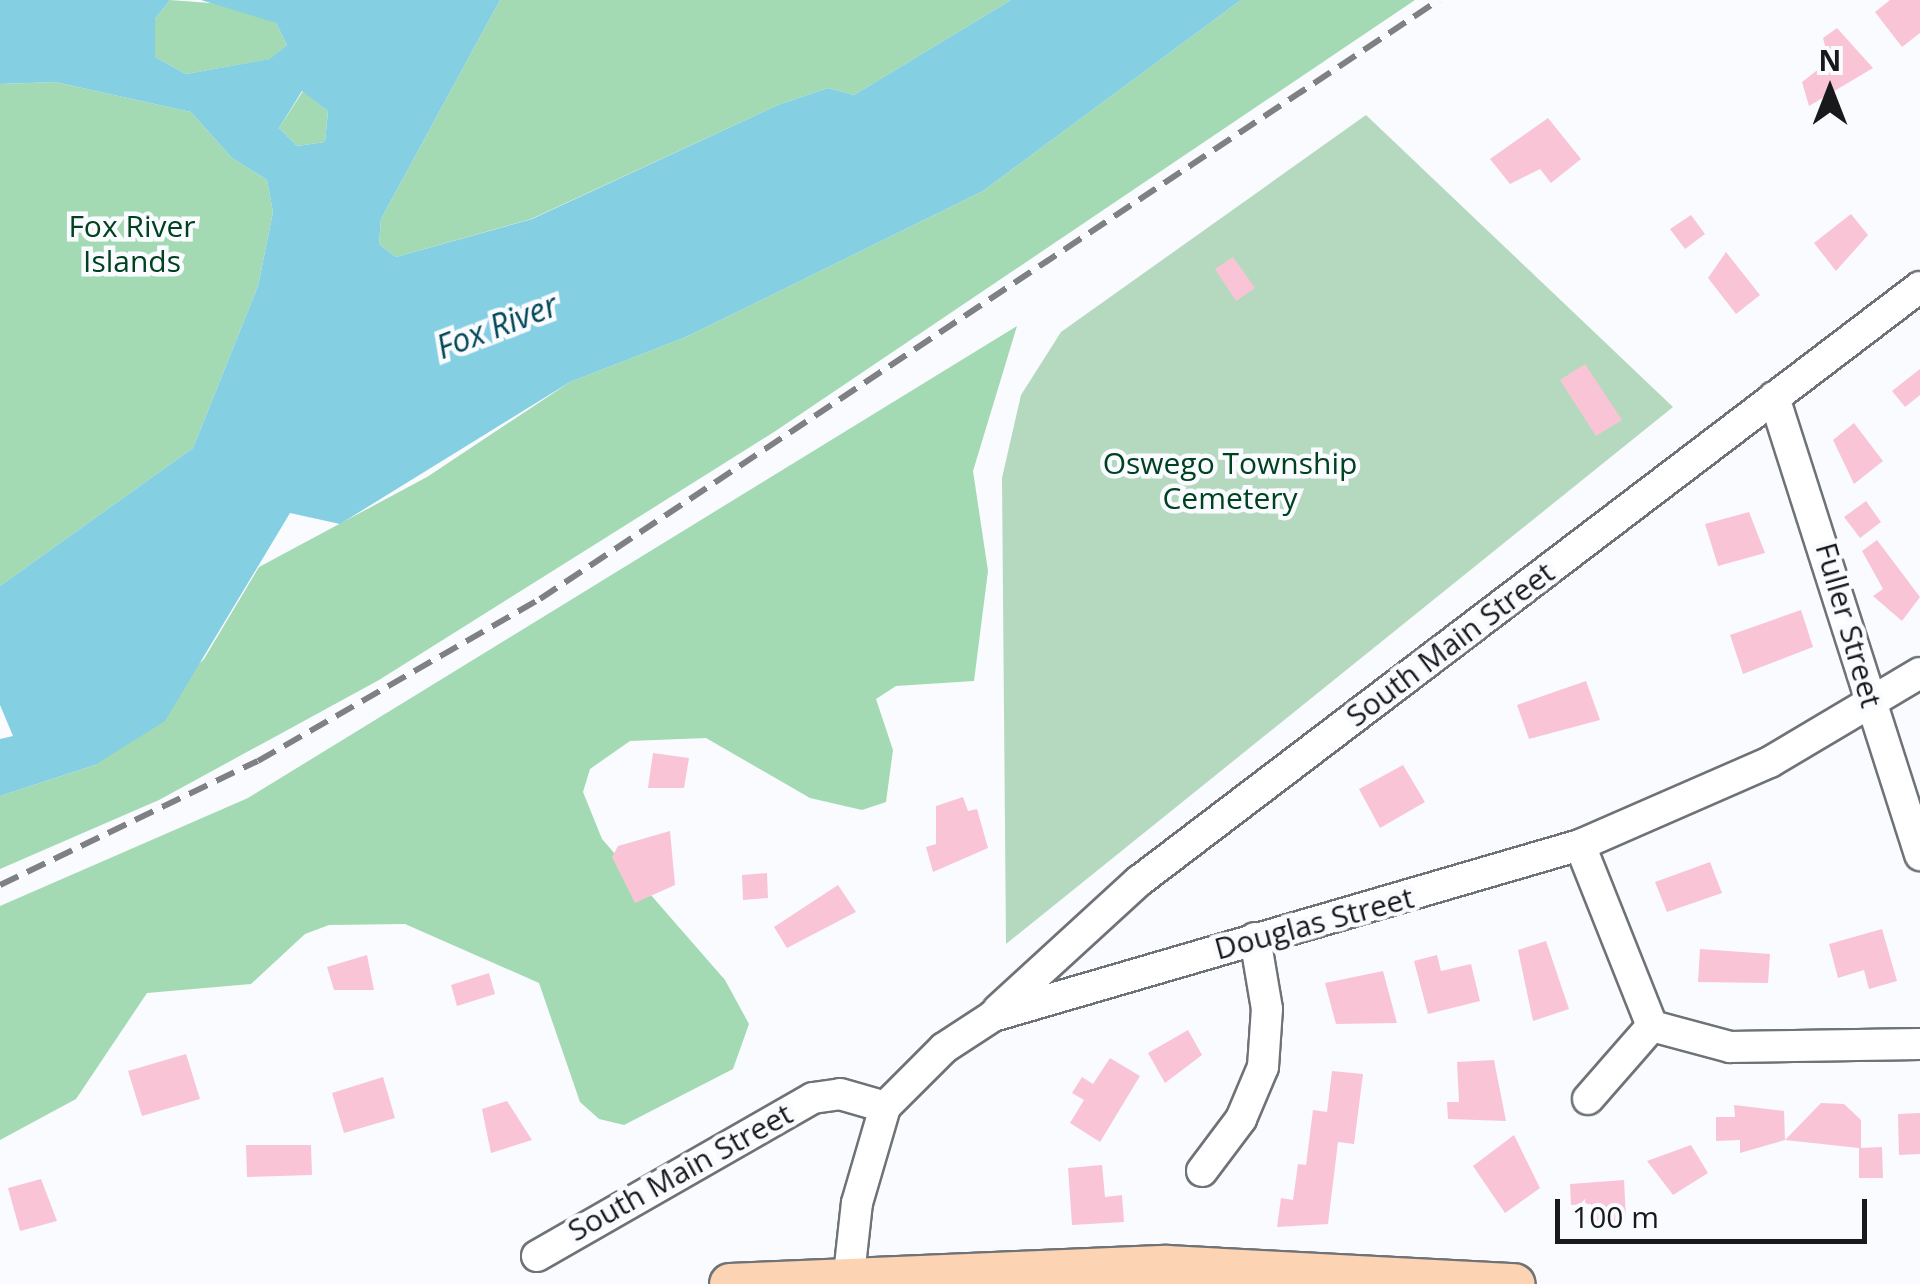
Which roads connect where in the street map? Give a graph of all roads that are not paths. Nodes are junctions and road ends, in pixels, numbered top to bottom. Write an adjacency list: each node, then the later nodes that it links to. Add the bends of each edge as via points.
1 (1920, 287): 2 (street, South Main Street)
2 (1774, 397): 4 (street, Fuller Street); 8 (street, South Main Street, via 1139,881)
3 (1920, 673): 4 (street, Douglas Street)
4 (1873, 703): 5 (street, Douglas Street, via 1770,762); 6 (street, Fuller Street)
5 (1580, 845): 7 (street, Douglas Street); 9 (street)
6 (1920, 855)
7 (1255, 938): 8 (street, Douglas Street); 13 (street, via 1267,1008 1263,1067 1241,1118)
8 (993, 1016): 12 (street, Douglas Street, via 944,1048)
9 (1652, 1026): 10 (street, via 1730,1047); 11 (street)
10 (1920, 1044)
11 (1588, 1099)
12 (885, 1107): 14 (street, South Main Street, via 840,1094 813,1098); 16 (street)
13 (1202, 1170)
14 (537, 1256)
15 (1306, 1277): 16 (main road); 18 (main road)
16 (848, 1279): 17 (main road)
17 (730, 1284)
18 (1516, 1284)

